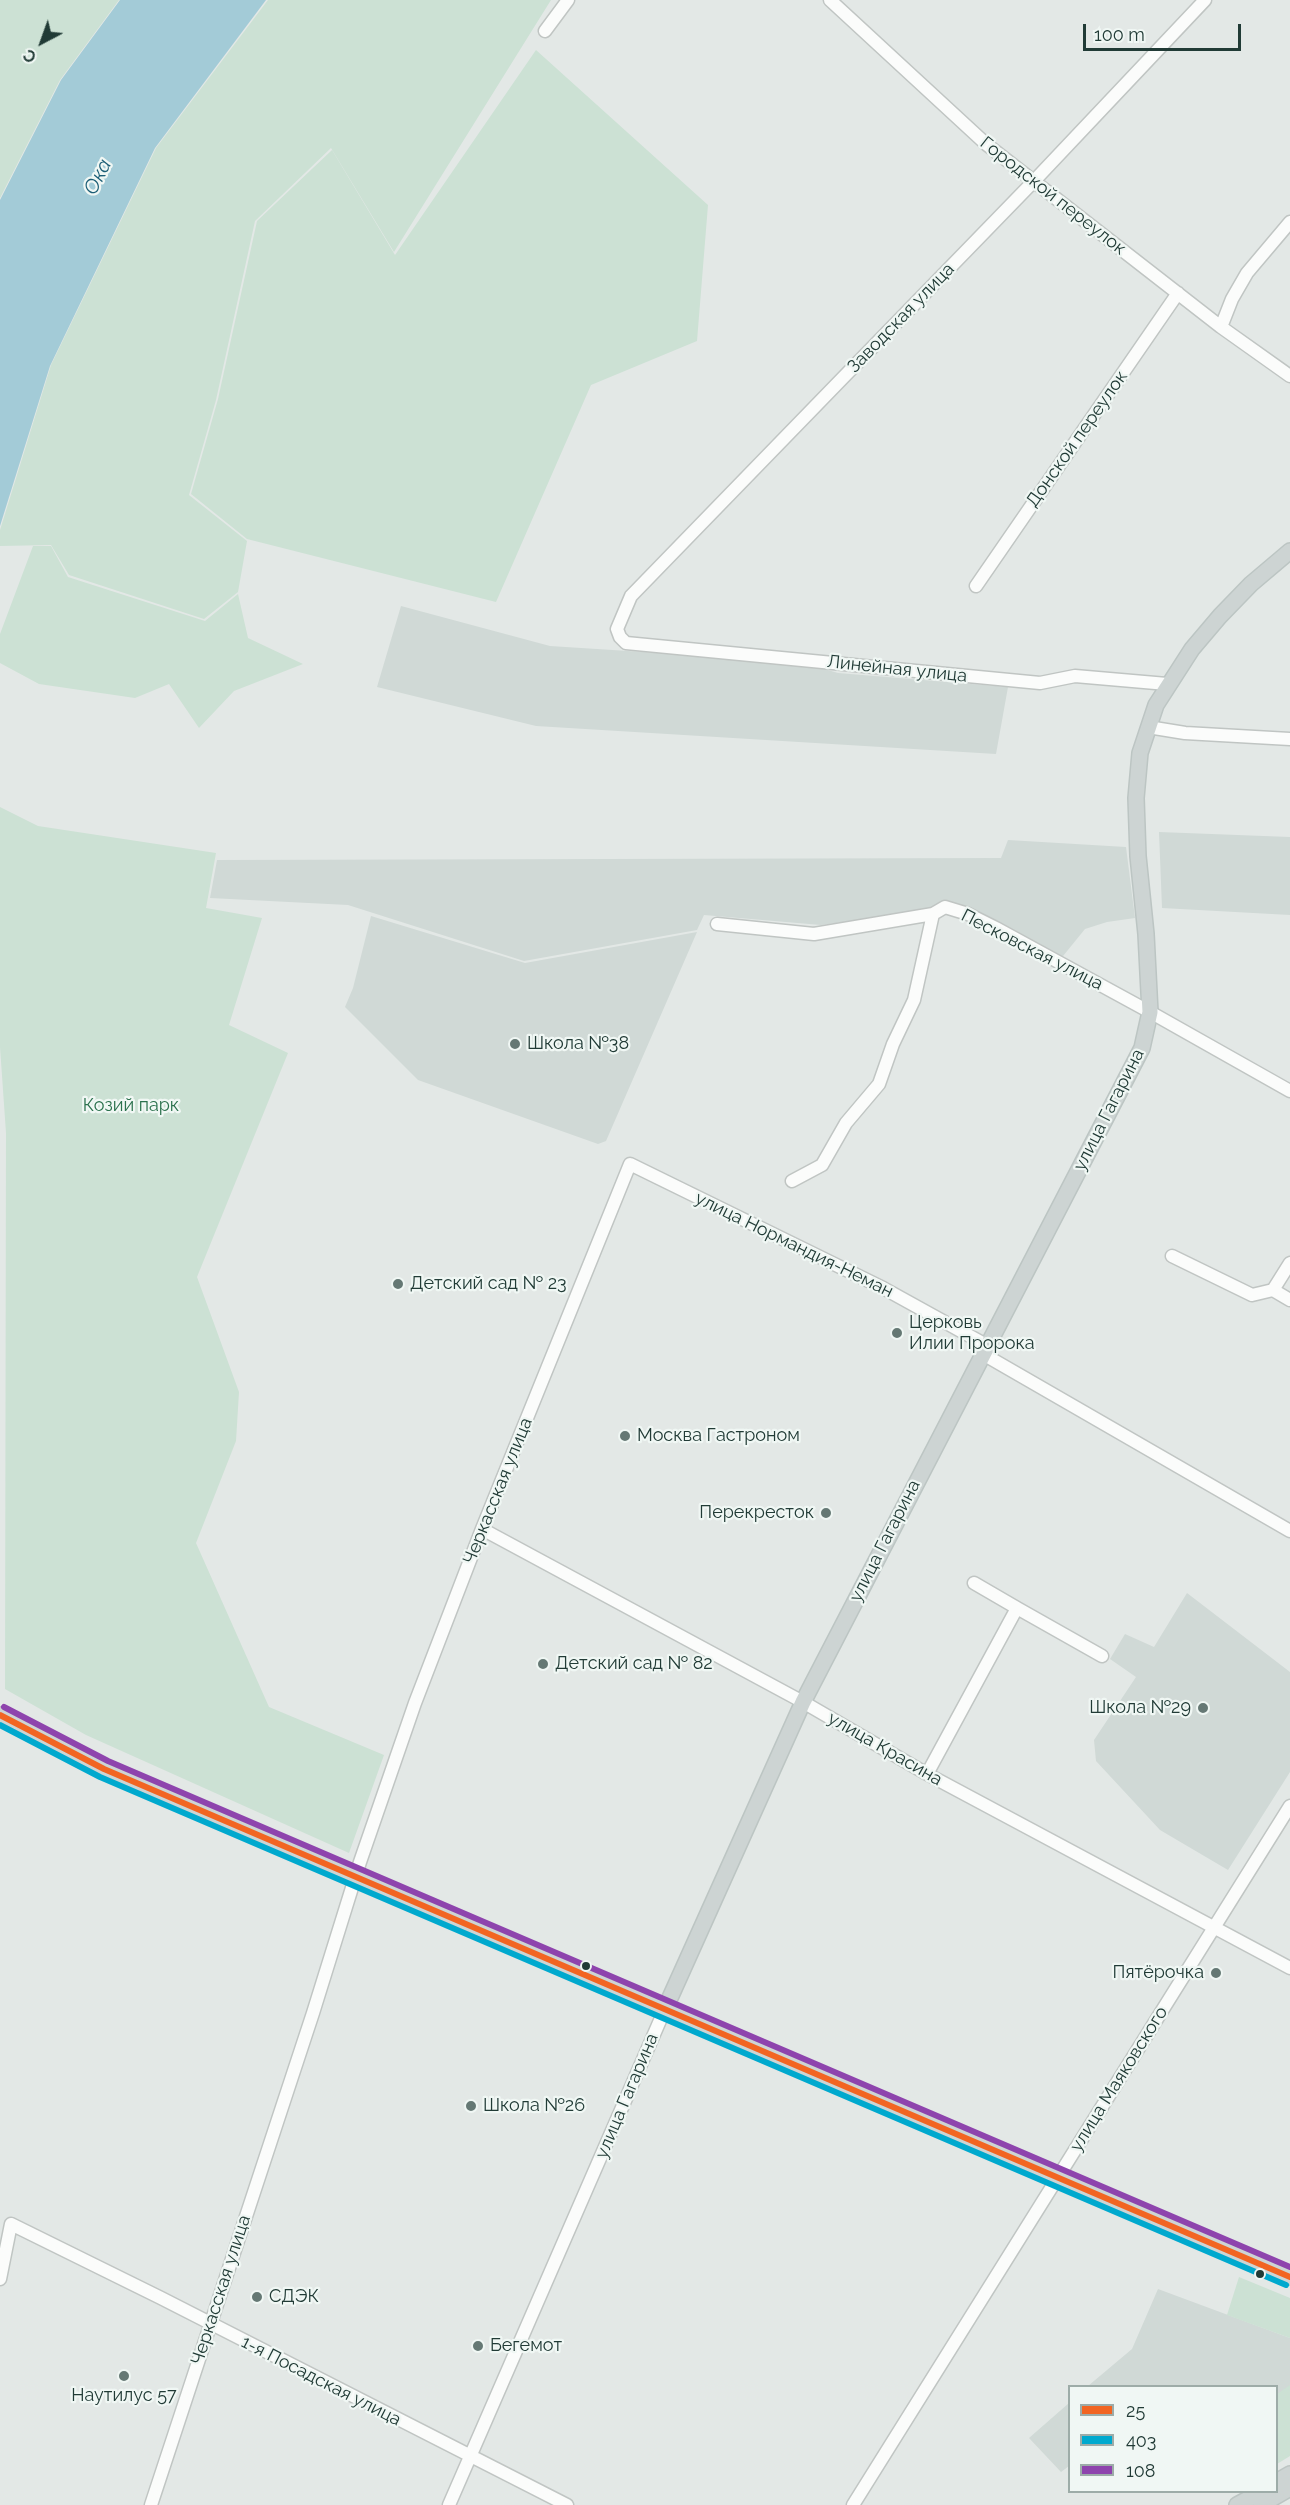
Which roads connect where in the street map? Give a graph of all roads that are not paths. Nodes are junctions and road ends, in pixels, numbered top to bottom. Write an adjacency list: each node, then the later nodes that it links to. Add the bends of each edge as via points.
1 (568, 0): 4 (street)
2 (830, 0): 5 (street, Городской переулок, via 986,144)
3 (1205, 0): 5 (street, Заводская улица)
4 (545, 32)
5 (1034, 181): 7 (street, Городской переулок); 12 (street, Заводская улица, via 631,596 617,629)
6 (1290, 222): 8 (street, via 1247,273)
7 (1178, 293): 8 (street, Городской переулок); 11 (street, Донской переулок)
8 (1221, 327): 9 (street, Городской переулок)
9 (1290, 376)
10 (1290, 551): 13 (main road, улица Гагарина, via 1251,584 1192,649)
11 (976, 586)
12 (626, 643): 13 (street, Линейная улица, via 1040,683 1075,676)
13 (1167, 684): 14 (main road, улица Гагарина)
14 (1148, 727): 15 (street); 18 (main road, улица Гагарина, via 1140,753 1136,798)
15 (1290, 739)
16 (933, 914): 17 (street, Песковская улица, via 814,934); 18 (street, Песковская улица, via 945,907 968,914); 21 (street, via 914,1000 879,1084 846,1123 822,1165)
17 (717, 924)
18 (1150, 1012): 19 (street, Песковская улица); 26 (main road, улица Гагарина, via 1142,1048)
19 (1290, 1091)
20 (630, 1164): 26 (street, улица Нормандия-Неман, via 883,1288); 27 (street, Черкасская улица)
21 (792, 1181)
22 (1173, 1257): 24 (street, via 1252,1295)
23 (1290, 1263): 24 (street)
24 (1273, 1290): 25 (street)
25 (1290, 1300)
26 (986, 1350): 28 (street, улица Нормандия-Неман); 32 (main road, улица Гагарина)
27 (482, 1529): 32 (street, улица Красина); 36 (street, Черкасская улица, via 415,1703)
28 (1290, 1532)
29 (974, 1583): 30 (street)
30 (1017, 1608): 31 (street); 34 (street)
31 (1102, 1656)
32 (803, 1702): 34 (street, улица Красина); 39 (main road, улица Гагарина)
33 (0, 1715): 36 (main road, via 104,1769)
34 (927, 1774): 37 (street, улица Красина)
35 (1290, 1806): 37 (street, улица Маяковского)
36 (355, 1877): 39 (main road); 43 (street, Черкасская улица)
37 (1213, 1927): 38 (street, улица Красина); 40 (street, улица Маяковского)
38 (1290, 1968)
39 (665, 2009): 40 (main road); 44 (street, улица Гагарина)
40 (1057, 2177): 41 (main road); 50 (street, улица Маяковского)
41 (1290, 2277)
42 (0, 2279): 43 (street, 1-я Посадская улица, via 11,2224)
43 (209, 2324): 44 (street, 1-я Посадская улица); 47 (street, Черкасская улица)
44 (470, 2457): 48 (street, улица Гагарина); 49 (street, 1-я Посадская улица)
45 (1290, 2488): 52 (main road)
46 (1259, 2493): 51 (main road)
47 (151, 2505)
48 (449, 2505)
49 (567, 2505)
50 (853, 2505)
51 (1237, 2505)
52 (1261, 2505)

